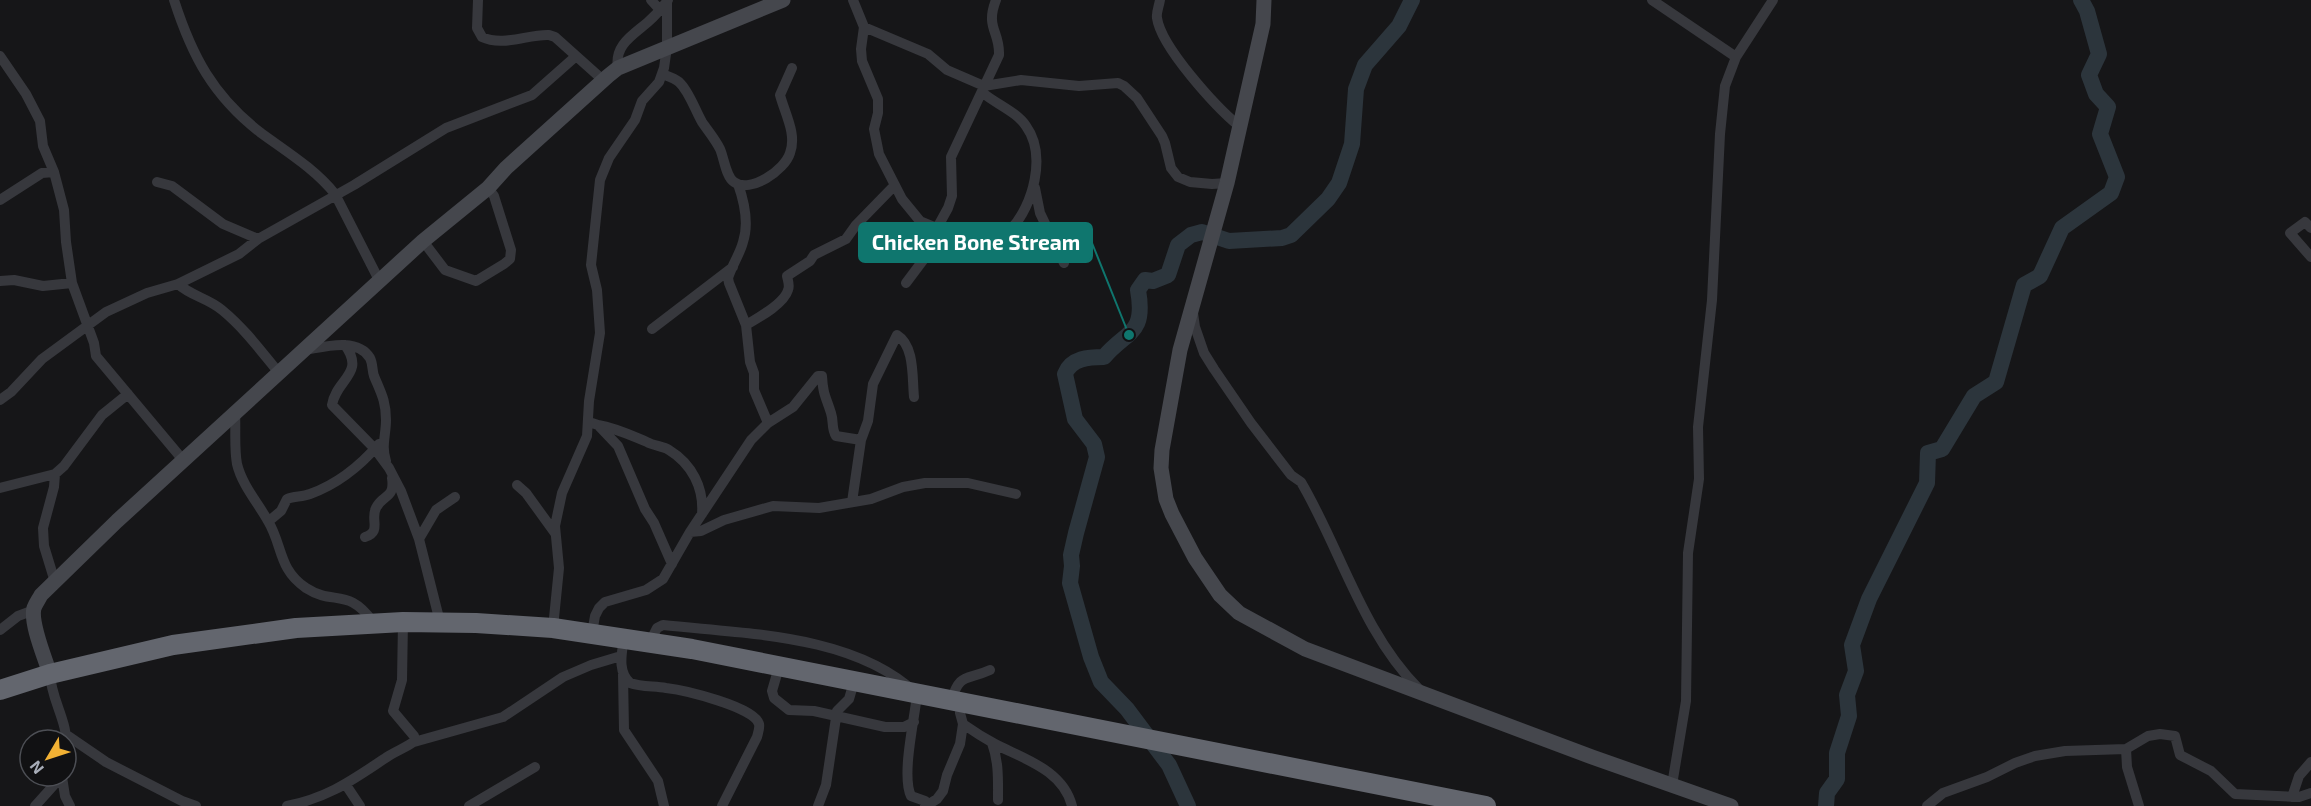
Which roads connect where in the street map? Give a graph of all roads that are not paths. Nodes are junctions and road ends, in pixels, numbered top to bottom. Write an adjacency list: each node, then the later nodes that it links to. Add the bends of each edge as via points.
1 (174, 0): 30 (street, via 200,64 224,100 327,183)
2 (478, 0): 15 (street, via 477,28 482,37 510,40 549,35)
3 (651, 0): 11 (street)
4 (783, 0): 13 (street)
5 (853, 0): 12 (street)
6 (996, 0): 21 (street, via 990,23 1000,47 999,55)
7 (1160, 0): 22 (street, via 1156,16 1159,27 1214,104)
8 (1264, 0): 22 (street, via 1263,24)
9 (1652, 0): 16 (street)
10 (1773, 0): 16 (street)
11 (665, 4): 13 (street); 17 (street, via 626,40 619,50)
12 (864, 27): 21 (street, via 928,54 947,70); 28 (street, via 862,61 879,106 874,129 876,143)
13 (667, 47): 17 (street); 19 (street)
14 (0, 56): 23 (street, via 37,115 43,146)
15 (575, 57): 20 (street); 30 (street, via 532,95 446,128)
16 (1736, 57): 105 (street, via 1725,86 1722,111 1712,300 1698,427 1699,479 1688,553 1686,701)
17 (618, 68): 20 (street)
18 (792, 68): 27 (street, via 780,95 791,130 787,162 762,180)
19 (662, 74): 27 (street, via 682,86 716,141 731,180); 57 (street, via 642,101 600,180 591,265 600,333 589,401)
20 (603, 80): 29 (street)
21 (983, 89): 24 (street, via 1027,126 1035,156); 26 (street, via 1021,80 1079,86 1118,83 1137,99 1166,143 1178,177 1191,182); 33 (street, via 951,157 951,200)
22 (1239, 126): 26 (street)
23 (54, 172): 31 (street, via 42,173); 42 (street, via 64,210)
24 (1033, 179): 34 (street, via 1026,210); 38 (street, via 1040,213)
25 (157, 182): 35 (street, via 172,186 223,224)
26 (1227, 183): 45 (street)
27 (738, 184): 39 (street, via 745,232)
28 (894, 186): 33 (street, via 920,220); 47 (street, via 846,239 791,272 787,276 786,296)
29 (488, 188): 36 (street); 36 (street, via 511,250 510,259 504,264 481,279 472,280 445,270)
30 (335, 194): 35 (street); 41 (street)
31 (0, 200)
32 (2309, 222): 37 (street, via 2290,233)
33 (937, 228): 43 (street, via 924,259)
34 (1011, 229)
35 (258, 239): 44 (street, via 239,254)
36 (423, 242): 41 (street)
37 (2311, 257)
38 (1064, 262)
39 (733, 267): 47 (street, via 729,283); 48 (street)
40 (0, 281): 42 (street, via 43,286)
41 (380, 282): 50 (street)
42 (72, 283): 46 (street)
43 (906, 283)
44 (178, 284): 46 (street, via 126,302); 51 (street, via 221,309)
45 (1192, 304): 93 (street, via 1195,327 1214,369 1251,423 1300,482 1387,651); 93 (street, via 1168,412 1161,468 1166,499 1195,558 1220,595 1253,622 1305,649)
46 (87, 325): 52 (street, via 96,356); 54 (street, via 42,359)
47 (746, 325): 56 (street, via 754,390)
48 (652, 329)
49 (345, 345): 50 (street); 58 (street, via 364,352 372,364 386,403); 60 (street, via 354,358 353,366 332,405)
50 (304, 350): 51 (street)
51 (279, 373): 55 (street)
52 (128, 394): 61 (street); 63 (street, via 102,416)
53 (914, 397): 59 (street, via 909,356 904,340 897,334 873,384)
54 (0, 400)
55 (235, 413): 61 (street); 70 (street, via 238,467)
56 (768, 423): 59 (street, via 793,407 820,375 832,430 836,436); 69 (street, via 736,459)
57 (594, 424): 69 (street, via 667,448 679,457 698,483 703,498); 72 (street, via 562,493); 75 (street, via 618,446)
58 (383, 439): 60 (street); 62 (street)
59 (861, 440): 68 (street)
60 (375, 449): 62 (street); 70 (street, via 334,483 287,499)
61 (183, 460): 76 (street)
62 (389, 468): 73 (street, via 391,493 376,507 375,528); 74 (street, via 408,506)
63 (55, 474): 65 (street); 76 (street, via 43,528)
64 (517, 485): 72 (street)
65 (0, 488)
66 (1016, 494): 68 (street, via 944,482 903,487 887,495)
67 (455, 497): 74 (street, via 436,510)
68 (852, 502): 71 (street, via 819,508 773,506)
69 (702, 514): 71 (street)
70 (269, 521): 78 (street, via 282,560 292,576 318,594 353,601)
71 (690, 532): 75 (street)
72 (555, 533): 81 (street, via 559,568)
73 (365, 537)
74 (418, 539): 80 (street)
75 (672, 564): 83 (street, via 663,579 646,590 605,602 595,616)
76 (55, 582): 77 (street, via 41,595)
77 (34, 610): 82 (street); 88 (street)
78 (373, 622): 79 (highway); 88 (highway, via 285,629 173,645)
79 (403, 622): 80 (highway); 99 (street, via 402,680 393,711 414,736)
80 (440, 622): 81 (highway)
81 (553, 628): 83 (highway)
82 (0, 630)
83 (592, 633): 85 (highway)
84 (650, 642): 85 (highway); 86 (highway); 92 (street, via 663,625 820,644 902,679)
85 (623, 647): 89 (street); 99 (street, via 563,677 502,717)
86 (779, 667): 90 (highway); 95 (street, via 772,691 778,703 789,710)
87 (990, 670): 94 (street, via 961,680 955,687)
88 (50, 674): 91 (highway); 98 (street, via 50,687)
89 (623, 674): 118 (street, via 624,730 658,782); 119 (street, via 635,685 714,699 756,718 760,727 757,737)
90 (854, 681): 92 (highway); 95 (street, via 849,699 838,709)
91 (0, 690)
92 (917, 694): 94 (highway); 96 (street)
93 (1424, 694): 105 (street)
94 (956, 702): 97 (street); 123 (highway)
95 (837, 717): 96 (street, via 894,728); 120 (street, via 826,785)
96 (914, 722): 121 (street, via 908,785 911,796 922,798)
97 (963, 724): 101 (street); 121 (street, via 943,791)
98 (65, 728)
99 (414, 742): 106 (street)
100 (78, 743): 114 (street, via 106,762)
101 (992, 743): 111 (street); 122 (street, via 1046,770 1061,784)
102 (2126, 749): 110 (street, via 2148,736 2175,736 2180,754 2211,771 2235,794); 125 (street, via 2035,756 1943,793); 126 (street, via 2127,767)
103 (2311, 762): 110 (street, via 2299,776)
104 (535, 767): 117 (street)
105 (1672, 784): 124 (street)
106 (346, 785): 115 (street); 116 (street)
107 (52, 788): 112 (street)
108 (64, 788): 113 (street)
109 (2311, 793): 110 (street)
110 (2292, 797)
111 (998, 800)
112 (35, 806)
113 (70, 806)
114 (196, 806)
115 (287, 806)
116 (360, 806)
117 (469, 806)
118 (664, 806)
119 (722, 806)
120 (818, 806)
121 (926, 806)
122 (1072, 806)
123 (1486, 806)
124 (1731, 806)
125 (1927, 806)
126 (2139, 806)

